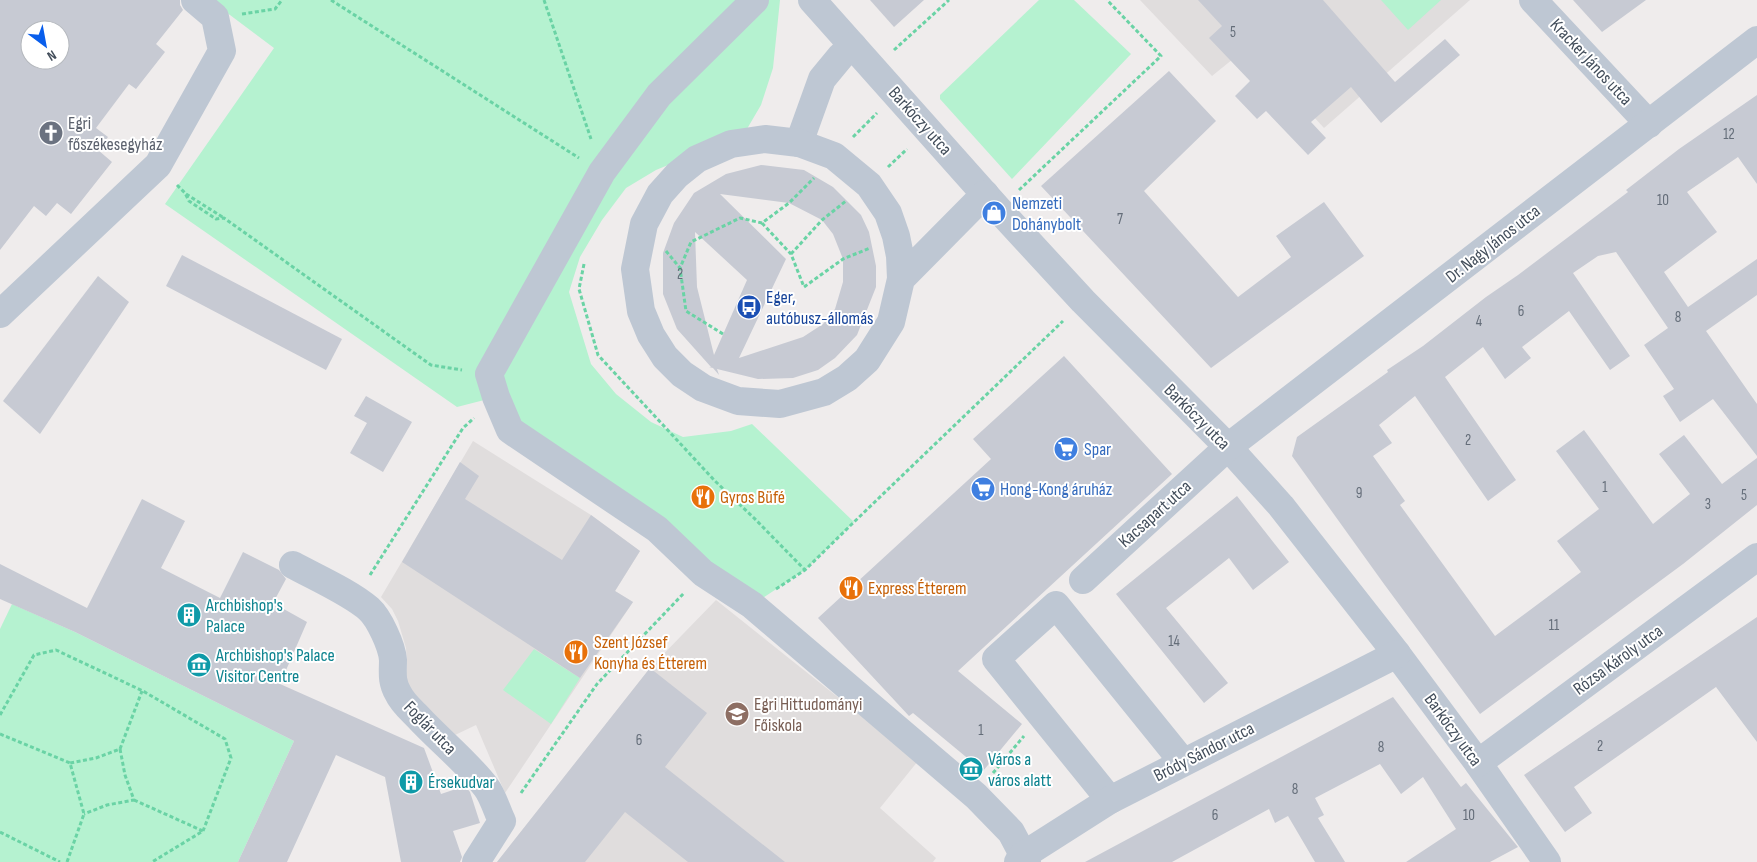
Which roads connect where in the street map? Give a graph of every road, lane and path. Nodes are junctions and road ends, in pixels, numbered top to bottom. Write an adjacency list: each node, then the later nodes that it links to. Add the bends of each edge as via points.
1 (195, 0): 19 (street, via 215,17 222,51)
2 (282, 0): 10 (path)
3 (331, 0): 20 (path)
4 (544, 0): 20 (path)
5 (755, 0): 20 (street, via 659,95)
6 (812, 0): 12 (street, Barkóczy utca)
7 (949, 0): 13 (path)
8 (1107, 0): 22 (path, via 1161,56)
9 (1533, 0): 15 (street, Kracker János utca)
10 (275, 10)
11 (1757, 40): 15 (street, Dr. Nagy János utca)
12 (853, 46): 13 (street, Barkóczy utca); 17 (street, via 840,56 822,79)
13 (874, 69): 14 (street, Barkóczy utca)
14 (896, 94): 16 (street, Barkóczy utca); 18 (path)
15 (1649, 124): 33 (street, Dr. Nagy János utca)
16 (928, 130): 21 (path); 22 (street, Barkóczy utca)
17 (799, 143): 18 (street); 27 (street, via 765,139 731,144 697,159 660,194 644,224 635,269 640,311 665,357 703,388 738,401 780,404 824,392 867,360 891,322)
18 (834, 156): 21 (street)
19 (158, 165): 29 (street); 31 (path, via 189,201 216,219 224,218)
20 (602, 172): 32 (street, via 490,374)
21 (869, 185): 25 (street, via 888,214); 26 (path, via 822,220)
22 (992, 202): 27 (street); 28 (street, Barkóczy utca)
23 (789, 203): 24 (path)
24 (762, 223): 26 (path); 30 (path, via 740,218 691,242 680,268 686,311)
25 (896, 236): 26 (path, via 843,259 804,287); 27 (street)
26 (791, 254)
27 (901, 279)
28 (1083, 301): 33 (street, Barkóczy utca); 37 (path)
29 (0, 314)
30 (723, 334)
31 (432, 365)
32 (496, 397): 38 (street, via 510,430 656,529); 40 (path, via 463,428)
33 (1228, 447): 39 (street, Kacsapart utca); 42 (street, Barkóczy utca, via 1281,506)
34 (715, 481): 37 (path)
35 (1757, 557): 50 (street, Rózsa Károly utca)
36 (293, 565): 40 (street, Foglár utca)
37 (805, 570): 41 (path)
38 (703, 573): 41 (street); 55 (path, via 598,684)
39 (1083, 580)
40 (356, 599): 55 (street, Foglár utca, via 370,609 379,622 393,659 392,676 397,692 423,724 487,788)
41 (752, 605): 58 (street, via 976,796 1011,832)
42 (1397, 654): 48 (street, Bródy Sándor utca); 50 (street, Barkóczy utca)
43 (143, 691): 44 (path, via 56,650 34,655); 47 (path); 56 (path, via 225,739 231,758)
44 (0, 715)
45 (1041, 715): 48 (street, via 996,659 1056,605); 51 (path); 53 (street)
46 (0, 734): 49 (path)
47 (120, 749): 49 (path); 52 (path)
48 (1183, 762): 53 (street, Bródy Sándor utca)
49 (70, 763): 54 (path)
50 (1478, 763): 63 (street, Barkóczy utca)
51 (994, 773)
52 (134, 800): 54 (path); 56 (path)
53 (1110, 800): 58 (street, Bródy Sándor utca)
54 (84, 814): 60 (path)
55 (502, 821): 62 (street)
56 (203, 831): 61 (path)
57 (0, 832): 59 (path)
58 (1022, 860)
59 (60, 862)
60 (67, 862)
61 (152, 862)
62 (476, 862)
63 (1547, 862)

